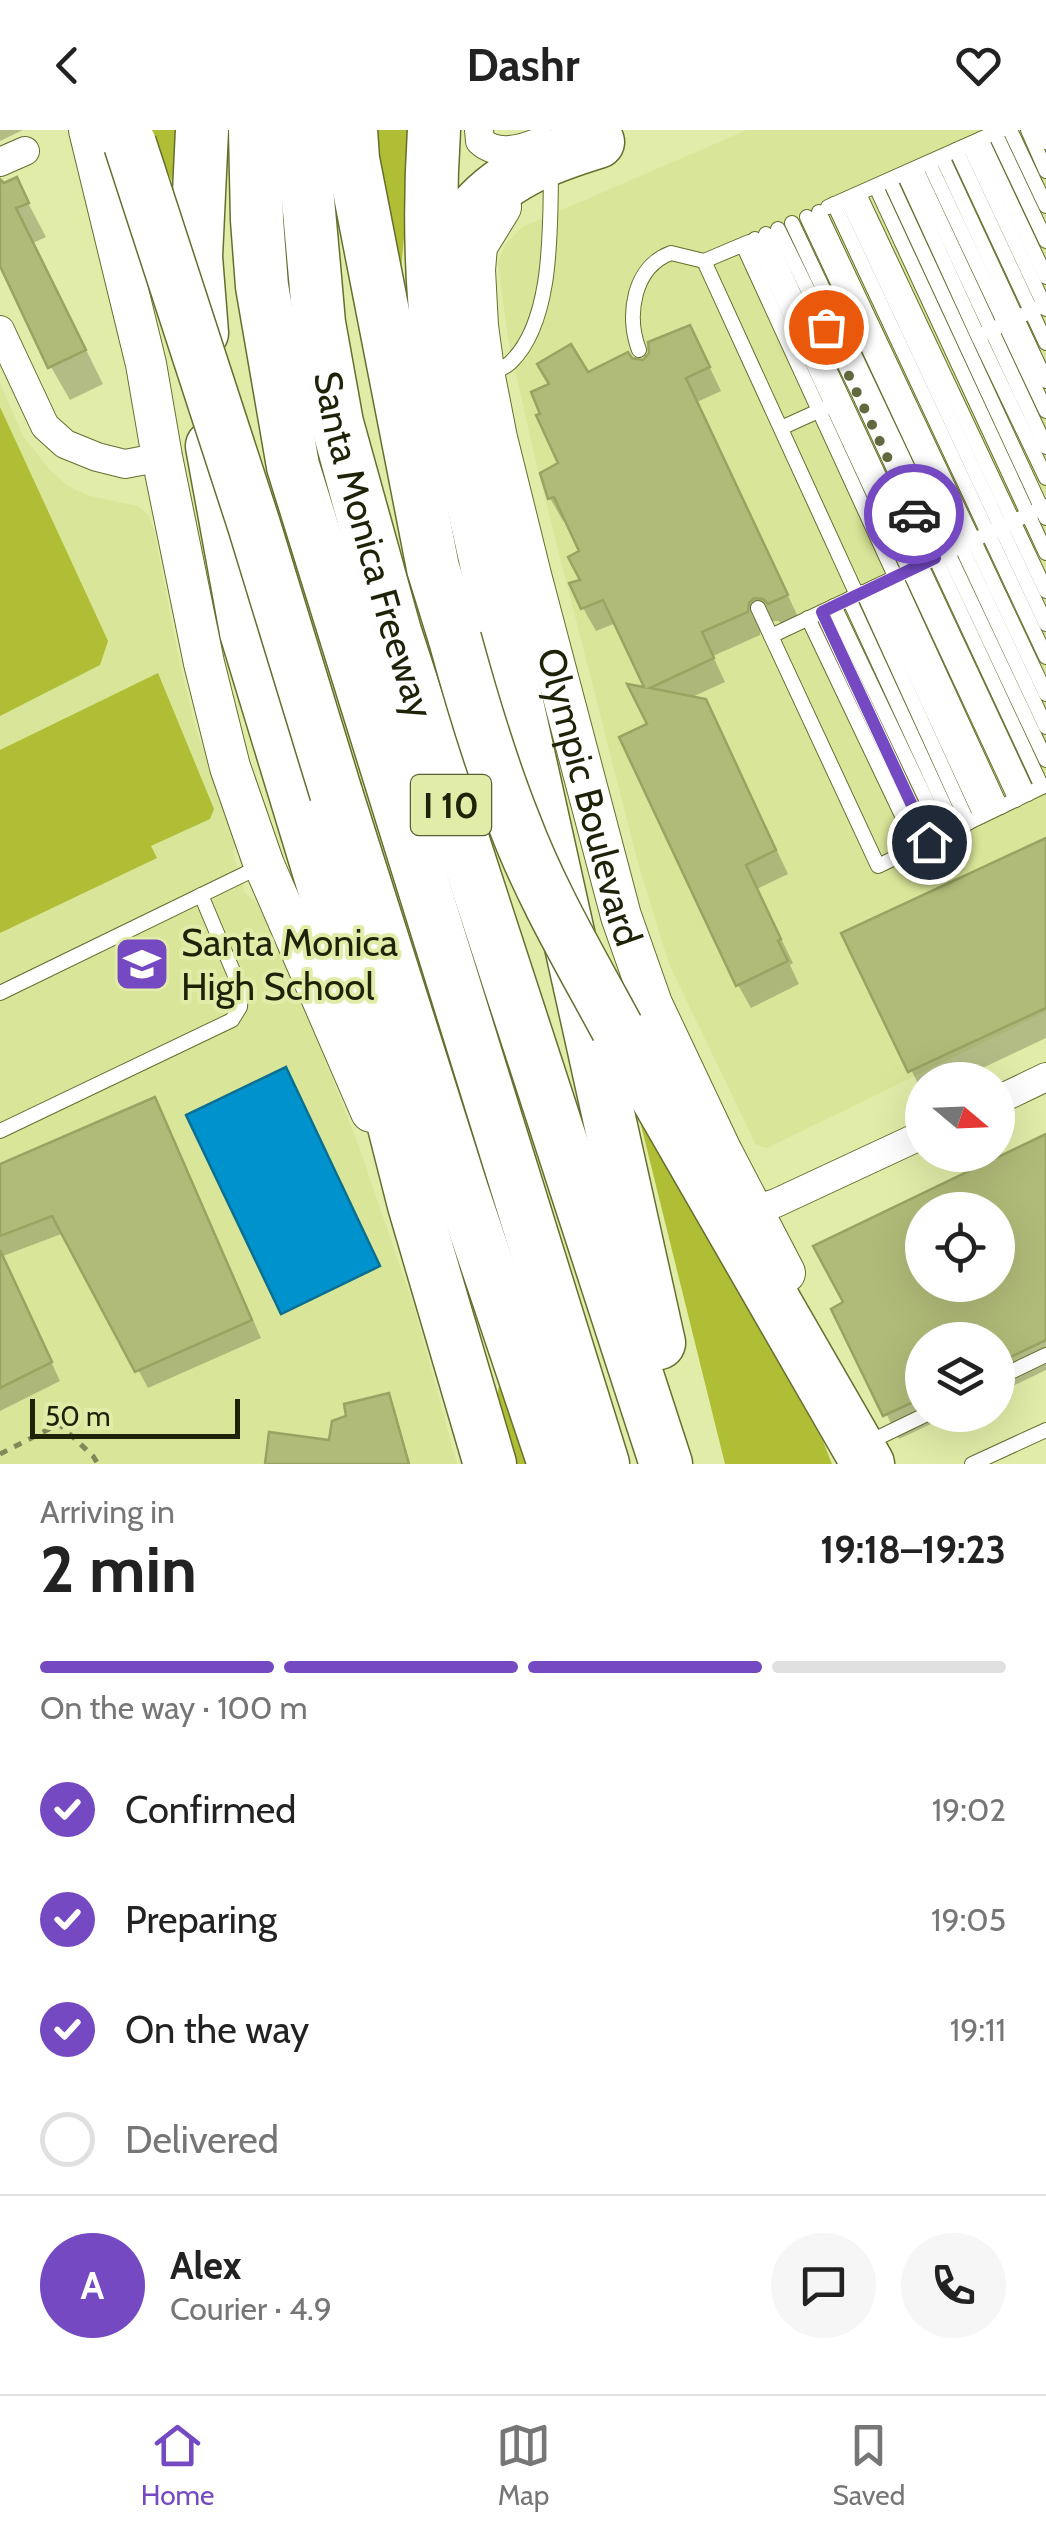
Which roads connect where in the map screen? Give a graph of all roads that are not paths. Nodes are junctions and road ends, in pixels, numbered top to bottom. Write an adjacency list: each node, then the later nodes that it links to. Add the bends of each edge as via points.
1 (202, 130): 55 (highway, via 196,257 212,446 230,555 246,632)
2 (255, 130): 64 (highway, Santa Monica Freeway / I 10, via 262,286 292,466)
3 (306, 130): 65 (highway, Santa Monica Freeway / I 10, via 319,323 342,442 394,632)
4 (351, 130): 61 (highway, bridge, via 432,568 515,826 617,1028)
5 (434, 130): 21 (highway)
6 (479, 130): 9 (street, via 488,149 502,151)
7 (1028, 130): 13 (lane)
8 (1040, 130): 11 (lane)
9 (598, 134): 14 (main road, Olympic Boulevard, via 576,160); 21 (highway, via 489,194 467,218)
10 (115, 135): 33 (main road); 63 (highway, bridge, via 248,506)
11 (1046, 142)
12 (948, 155): 15 (lane); 16 (lane); 18 (lane); 20 (lane); 22 (lane); 24 (lane); 24 (lane); 24 (lane)
13 (1046, 170)
14 (551, 174): 27 (lane, via 540,312 509,365); 27 (main road, Olympic Boulevard, via 524,186 501,208 477,246)
15 (847, 199): 17 (lane); 29 (lane); 29 (lane)
16 (1046, 206)
17 (780, 229): 19 (lane); 29 (lane); 29 (lane); 29 (lane); 29 (lane)
18 (1046, 241)
19 (704, 262): 26 (lane, via 671,253 651,265 632,309); 31 (lane)
20 (1046, 278)
21 (431, 284): 65 (highway, via 440,352 658,1343)
22 (1042, 307): 24 (lane); 25 (lane)
23 (0, 330): 33 (street, via 45,426 65,444 125,464)
24 (984, 333): 28 (lane); 29 (lane); 30 (lane); 32 (lane); 34 (lane); 35 (lane)
25 (1046, 343)
26 (640, 350)
27 (485, 377): 56 (main road, Olympic Boulevard, via 621,916 652,1004)
28 (1046, 382)
29 (877, 383): 31 (lane); 35 (lane); 35 (lane); 37 (lane); 37 (lane); 37 (lane); 37 (lane)
30 (1046, 412)
31 (780, 428): 37 (lane)
32 (1046, 447)
33 (162, 458): 48 (main road, via 208,680)
34 (1046, 478)
35 (1023, 518): 36 (lane); 37 (lane); 38 (lane); 40 (lane); 42 (lane)
36 (1046, 554)
37 (889, 580): 41 (lane); 43 (lane); 44 (lane); 45 (lane); 46 (lane); 46 (lane); 47 (lane); 47 (lane); 47 (lane); 47 (lane)
38 (1046, 590)
39 (758, 608): 41 (lane)
40 (1046, 624)
41 (771, 636): 47 (lane, via 878,866)
42 (1046, 658)
43 (1046, 694)
44 (1046, 727)
45 (1046, 760)
46 (1033, 792): 47 (lane)
47 (961, 826)
48 (264, 865): 49 (lane); 55 (main road)
49 (200, 896): 50 (lane); 53 (lane, via 241,990 232,1020)
50 (0, 992)
51 (1046, 1077): 52 (street)
52 (1015, 1092)
53 (0, 1131)
54 (905, 1143): 56 (street)
55 (414, 1205): 62 (highway)
56 (753, 1210): 61 (main road, Olympic Boulevard, via 822,1347)
57 (1046, 1355): 58 (lane)
58 (1015, 1370)
59 (905, 1428): 61 (lane)
60 (1046, 1430): 66 (lane)
61 (864, 1455)
62 (490, 1464)
63 (554, 1464)
64 (603, 1464)
65 (667, 1464)
66 (972, 1464)

